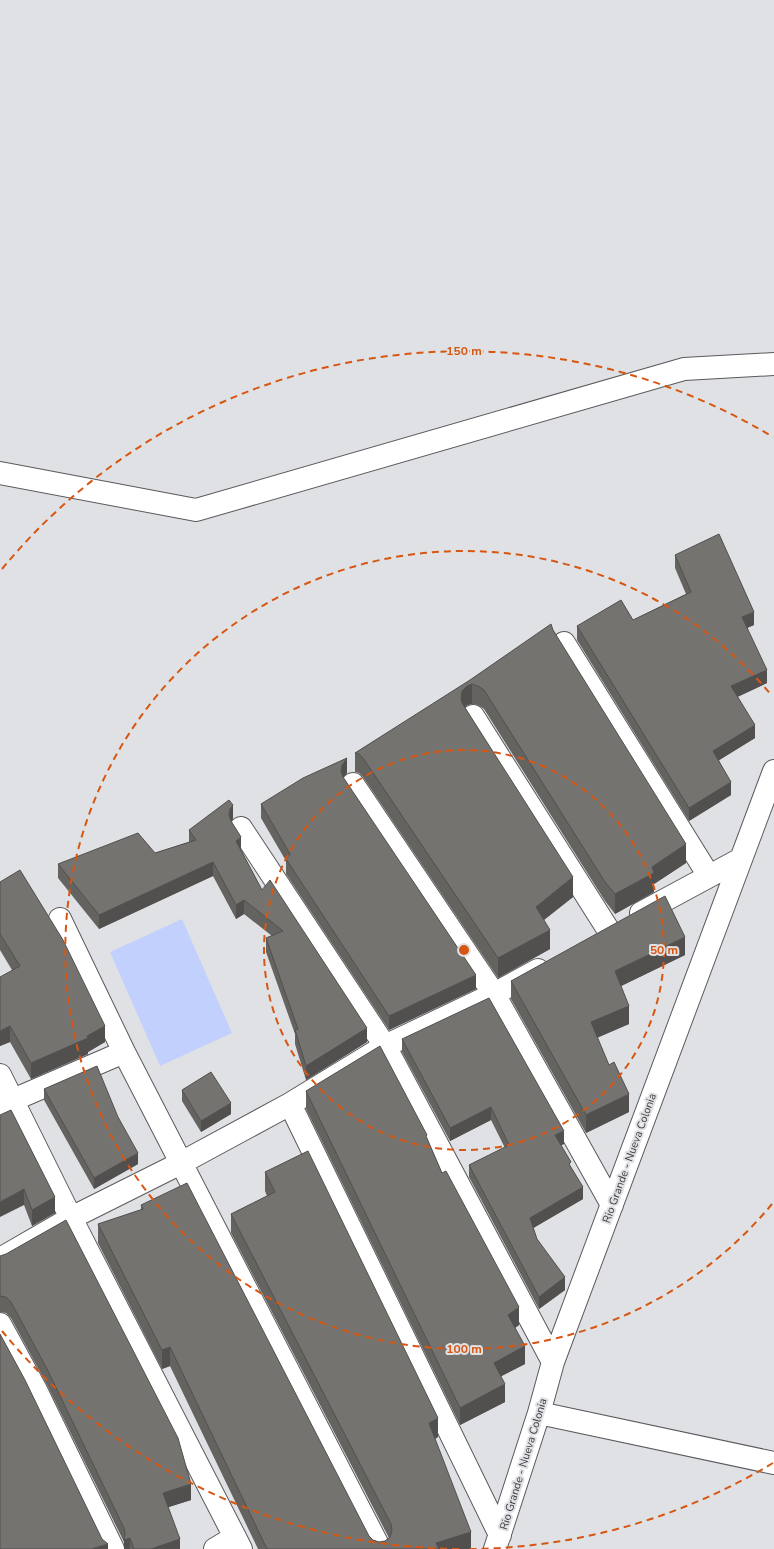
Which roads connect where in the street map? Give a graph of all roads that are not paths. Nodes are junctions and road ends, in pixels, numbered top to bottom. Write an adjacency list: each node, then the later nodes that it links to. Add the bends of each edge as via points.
1 (774, 364): 2 (street, via 684,369 196,510)
2 (0, 473)
3 (564, 642): 9 (street)
4 (473, 716): 11 (street)
5 (774, 771): 8 (street, Rio Grande - Nueva Colonia)
6 (353, 784): 14 (street)
7 (241, 828): 15 (street)
8 (741, 859): 9 (street); 21 (street, Rio Grande - Nueva Colonia)
9 (709, 876): 11 (street)
10 (60, 919): 16 (street)
11 (609, 931): 12 (street)
12 (589, 942)
13 (555, 960): 14 (street)
14 (494, 994): 15 (street); 21 (street)
15 (385, 1046): 19 (street); 25 (street)
16 (124, 1052): 18 (street); 20 (street)
17 (0, 1075): 18 (street)
18 (6, 1104): 22 (street)
19 (290, 1104): 20 (street); 28 (street)
20 (181, 1163): 22 (street); 32 (street)
21 (612, 1205): 25 (street, Rio Grande - Nueva Colonia)
22 (71, 1218): 23 (street); 29 (street)
23 (0, 1259)
24 (0, 1324): 30 (street, via 36,1390)
25 (553, 1362): 26 (street, Rio Grande - Nueva Colonia)
26 (539, 1413): 27 (street); 28 (street, Rio Grande - Nueva Colonia)
27 (774, 1463)
28 (498, 1542)
29 (238, 1543): 31 (street)
30 (113, 1549)
31 (215, 1549)
32 (380, 1549)

